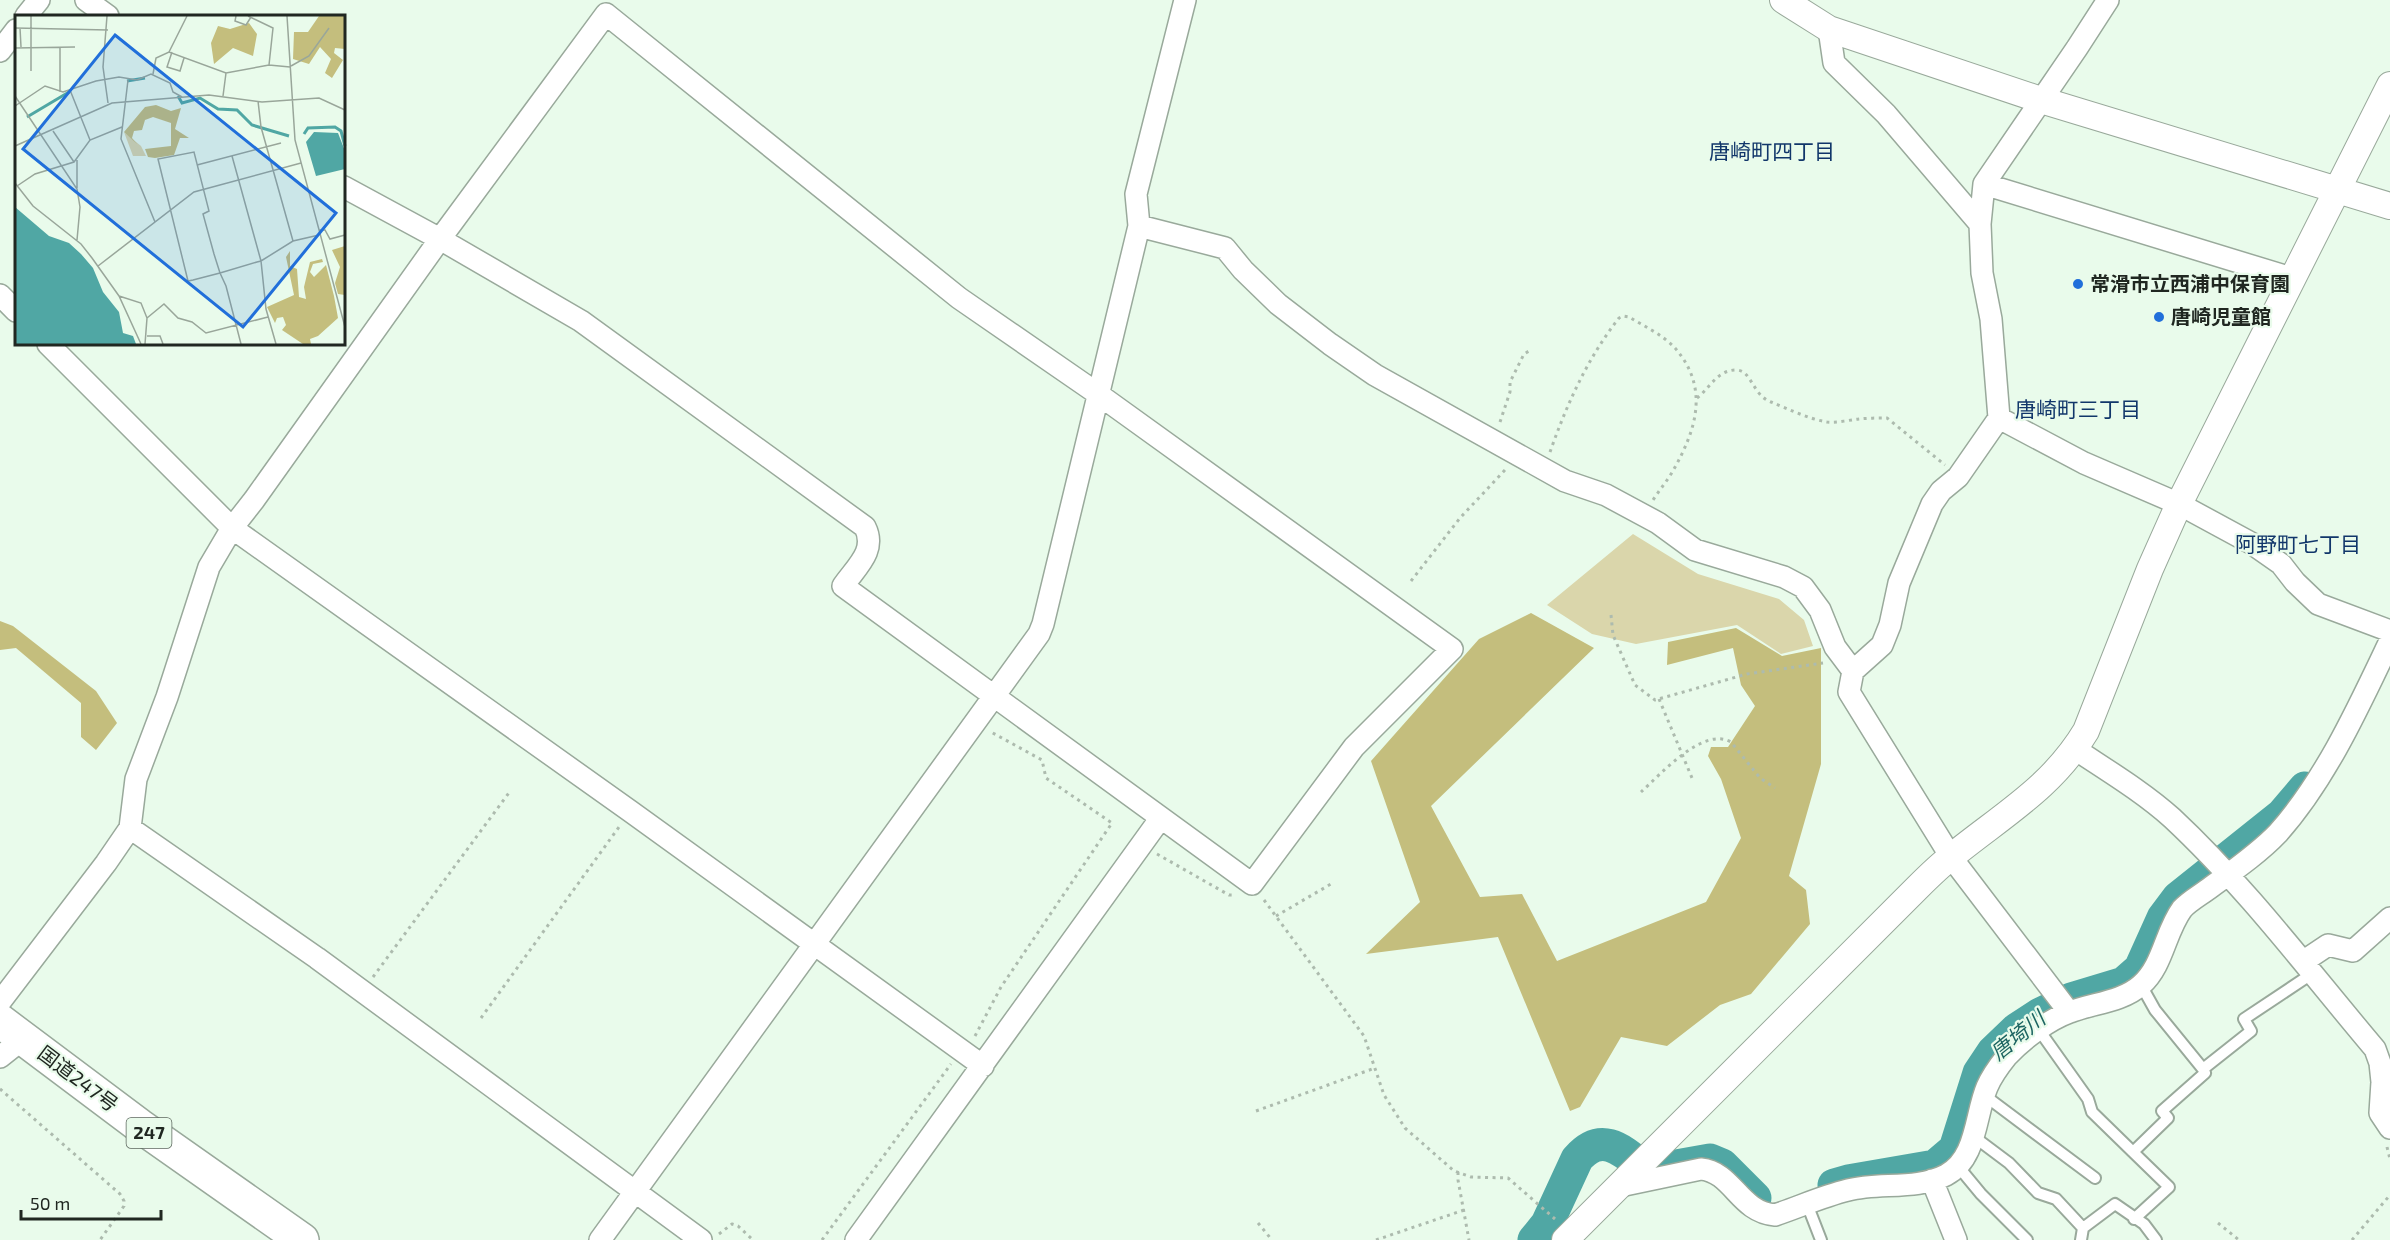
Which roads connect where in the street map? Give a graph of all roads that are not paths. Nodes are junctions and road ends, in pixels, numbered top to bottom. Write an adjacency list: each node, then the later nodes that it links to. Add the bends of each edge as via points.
1 (39, 0): 6 (street)
2 (86, 0): 7 (street)
3 (1185, 0): 18 (street, via 1136,194)
4 (1783, 0): 8 (street)
5 (2108, 0): 12 (street)
6 (27, 15)
7 (107, 15)
8 (1829, 29): 12 (street); 17 (street, via 1834,63 1886,114)
9 (15, 31): 10 (street)
10 (0, 51)
11 (2390, 85): 15 (street)
12 (2041, 100): 13 (street); 15 (street)
13 (1984, 184): 17 (street); 20 (street)
14 (345, 188): 19 (street)
15 (2337, 191): 16 (street); 20 (street)
16 (2390, 206)
17 (1980, 224): 25 (street)
18 (1139, 226): 24 (street); 30 (street, via 1225,248 1278,304 1375,375 1565,481 1606,495 1658,523 1695,550 1784,577 1803,587 1820,610 1835,647)
19 (440, 239): 24 (street, via 606,14 959,298); 27 (street); 31 (street, via 581,321 865,527 870,548 843,586)
20 (2291, 278): 26 (street)
21 (0, 295): 22 (street)
22 (15, 310)
23 (49, 345): 27 (street)
24 (1098, 394): 31 (street, via 1043,624); 33 (street, via 1452,649 1354,747 1252,884)
25 (1999, 418): 26 (street, via 2084,463); 30 (street, via 1958,477 1932,504 1899,583 1882,645)
26 (2179, 504): 28 (street, via 2281,564 2318,604); 32 (street, via 2086,731)
27 (232, 528): 34 (street, via 209,567 136,779); 38 (street)
28 (2390, 631)
29 (2390, 641): 36 (street, via 2355,712 2305,797 2276,834)
30 (1853, 671): 35 (street, via 1849,692)
31 (993, 696): 33 (street); 38 (street)
32 (2075, 749): 35 (street, via 2030,798); 36 (street, via 2171,817)
33 (1161, 819): 45 (street)
34 (130, 828): 41 (street); 55 (street, via 317,958)
35 (1951, 857): 42 (street); 54 (street)
36 (2221, 869): 39 (street); 40 (street, via 2183,907 2149,977)
37 (2390, 918): 39 (street, via 2353,951 2328,945)
38 (815, 944): 45 (street); 55 (street)
39 (2308, 967): 46 (lane, via 2244,1019 2251,1031); 48 (street, via 2381,1047 2380,1113)
40 (2140, 985): 42 (street, via 2119,997); 46 (lane)
41 (0, 1002)
42 (2068, 1012): 43 (street)
43 (2038, 1030): 47 (street, via 2009,1054); 50 (lane, via 2088,1099 2092,1112)
44 (8, 1039): 60 (highway, 国道247号 / 247)
45 (970, 1057): 63 (street)
46 (2203, 1069): 50 (lane, via 2205,1073 2162,1111 2168,1118)
47 (1984, 1095): 49 (street); 52 (lane)
48 (2390, 1128)
49 (1973, 1136): 51 (street, via 1969,1150); 58 (lane, via 2009,1163 2037,1193 2056,1199)
50 (2133, 1152): 57 (lane, via 2169,1187)
51 (1957, 1166): 53 (street); 66 (lane)
52 (2095, 1178)
53 (1932, 1180): 56 (street, via 1849,1189); 65 (street)
54 (1620, 1185): 56 (street, via 1701,1169 1720,1176 1763,1214 1775,1215); 59 (street)
55 (635, 1192): 61 (street); 62 (street)
56 (1807, 1204): 64 (lane)
57 (2134, 1219): 58 (lane, via 2115,1204); 68 (lane, via 2144,1224)
58 (2083, 1228): 67 (lane)
59 (1569, 1237)
60 (302, 1240)
61 (600, 1240)
62 (700, 1240)
63 (856, 1240)
64 (1821, 1240)
65 (1956, 1240)
66 (2027, 1240)
67 (2081, 1240)
68 (2156, 1240)

